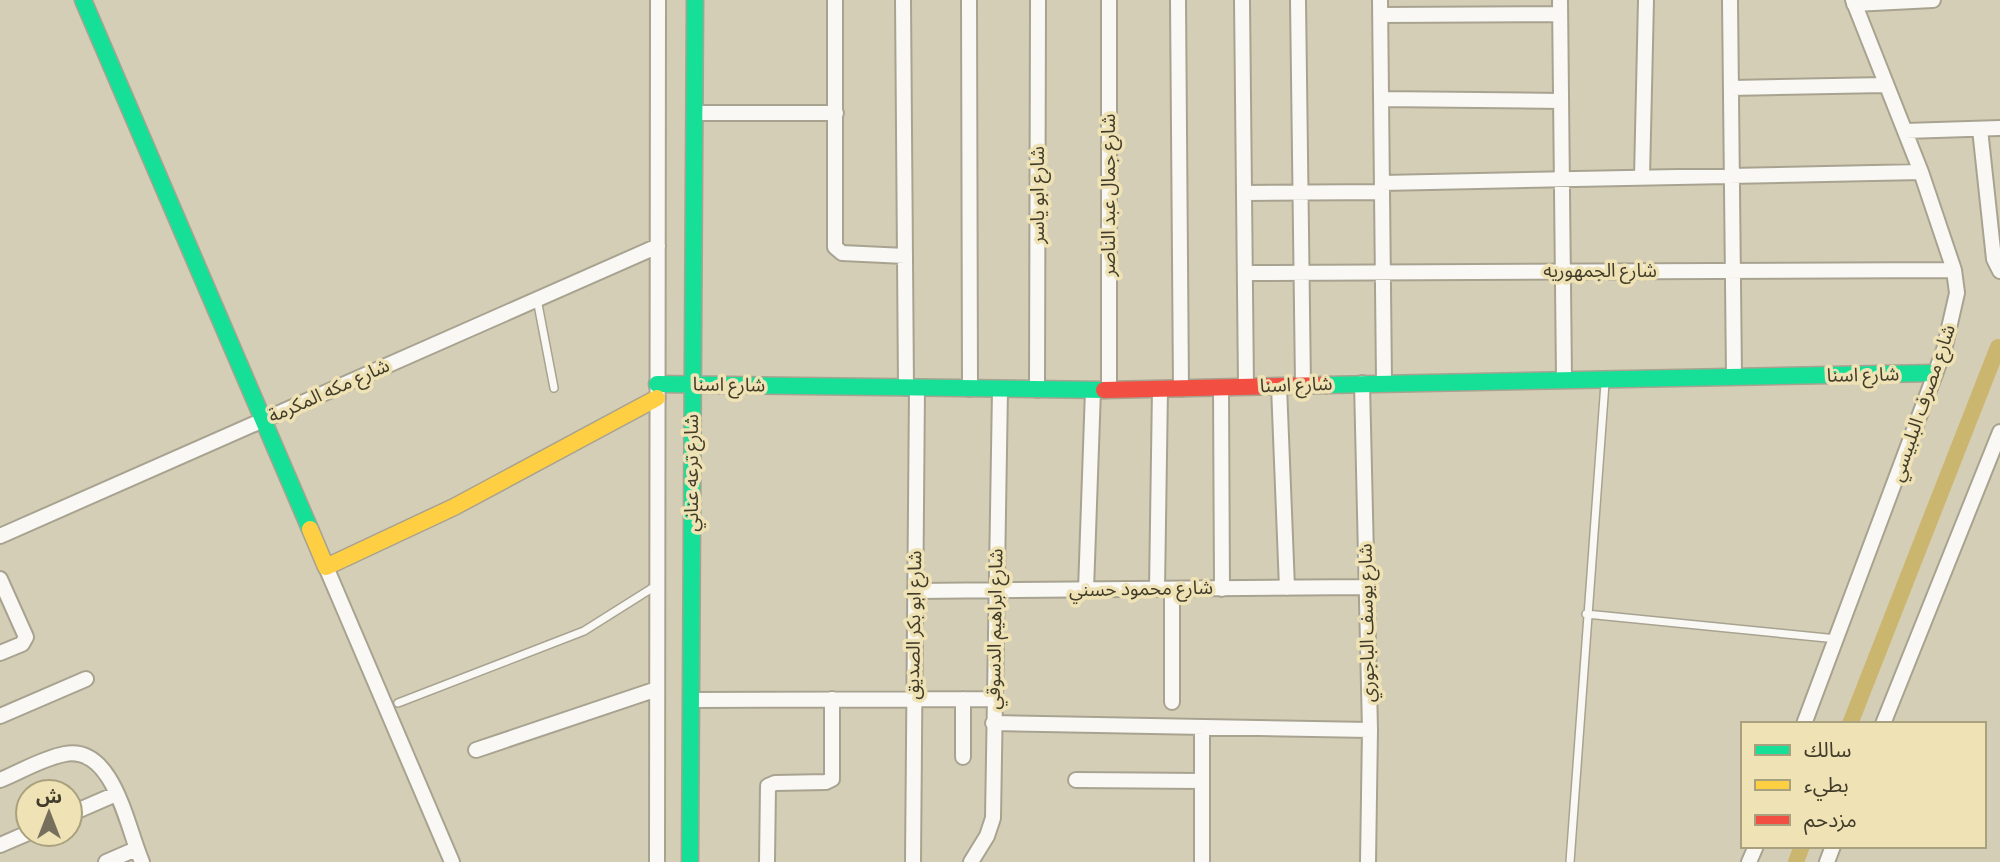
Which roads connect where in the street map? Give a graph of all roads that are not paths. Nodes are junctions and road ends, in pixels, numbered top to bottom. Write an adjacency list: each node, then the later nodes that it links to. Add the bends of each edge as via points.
1 (83, 0): 64 (street)
2 (658, 0): 34 (street, شارع ترعه عناني)
3 (695, 0): 22 (street, شارع ترعه عناني)
4 (835, 0): 23 (street)
5 (903, 0): 35 (street, شارع ابو بكر الصديق)
6 (969, 0): 57 (street)
7 (1038, 0): 61 (street, شارع ابو ياسر)
8 (1109, 0): 62 (street, شارع جمال عبد الناصر)
9 (1178, 0): 59 (street)
10 (1242, 0): 33 (street)
11 (1298, 0): 32 (street)
12 (1646, 0): 29 (street)
13 (1730, 0): 19 (street)
14 (1933, 0): 15 (street)
15 (1854, 2): 18 (street, شارع مصرف البلبيسي)
16 (1560, 7): 17 (street); 21 (street)
17 (1380, 8): 20 (street)
18 (1886, 85): 19 (street); 26 (street, شارع مصرف البلبيسي)
19 (1731, 88): 28 (street)
20 (1381, 99): 21 (street); 31 (street)
21 (1561, 101): 30 (street)
22 (696, 113): 23 (street); 50 (street, شارع ترعه عناني)
23 (836, 113): 35 (street, via 835,247 842,253)
24 (2000, 128): 25 (street)
25 (1980, 129): 26 (street); 39 (street, via 1994,259)
26 (1905, 131): 27 (street, شارع مصرف البلبيسي)
27 (1921, 172): 28 (street); 36 (street, شارع مصرف البلبيسي)
28 (1732, 176): 29 (street); 38 (street)
29 (1642, 177): 30 (street)
30 (1562, 179): 31 (street); 37 (street)
31 (1382, 187): 32 (street); 41 (street)
32 (1300, 192): 33 (street); 40 (street)
33 (1244, 193): 42 (street)
34 (658, 246): 43 (street, شارع مكه المكرمة); 63 (street, شارع ترعه عناني)
35 (905, 256): 55 (street, شارع ابو بكر الصديق)
36 (1954, 270): 38 (street, شارع الجمهوريه); 44 (street, شارع مصرف البلبيسي, via 1953,319)
37 (1563, 271): 38 (street, شارع الجمهوريه); 41 (street, شارع الجمهوريه); 47 (street)
38 (1733, 271): 45 (street)
39 (2000, 271)
40 (1301, 272): 41 (street, شارع الجمهوريه); 42 (street, شارع الجمهوريه); 51 (street)
41 (1382, 272): 48 (street)
42 (1245, 273): 53 (street)
43 (537, 299): 54 (lane); 64 (street, شارع مكه المكرمة)
44 (1935, 373): 45 (street, شارع اسنا); 79 (street, شارع مصرف البلبيسي)
45 (1734, 377): 46 (street, شارع اسنا)
46 (1605, 378): 47 (street, شارع اسنا); 78 (lane)
47 (1564, 379): 48 (street, شارع اسنا)
48 (1384, 382): 49 (street, شارع اسنا)
49 (1362, 383): 51 (street, شارع اسنا); 70 (street, شارع يوسف الباجوري)
50 (693, 385): 55 (street, شارع اسنا); 63 (street, شارع اسنا); 87 (street, شارع ترعه عناني)
51 (1303, 385): 52 (street, شارع اسنا)
52 (1279, 386): 53 (street, شارع اسنا); 71 (street)
53 (1246, 387): 56 (street, شارع اسنا)
54 (554, 388)
55 (912, 388): 57 (street, شارع اسنا); 76 (street, شارع ابو بكر الصديق)
56 (1221, 388): 59 (street, شارع اسنا); 74 (street)
57 (970, 389): 60 (street, شارع اسنا)
58 (1160, 389): 59 (street, شارع اسنا); 62 (street, شارع اسنا); 72 (street)
59 (1181, 389)
60 (1000, 390): 61 (street, شارع اسنا); 77 (street, شارع ابراهيم الدسوقي)
61 (1037, 390): 62 (street, شارع اسنا)
62 (1101, 390): 75 (street, شارع جمال عبد الناصر)
63 (657, 391): 67 (street, via 454,507); 69 (street, شارع ترعه عناني)
64 (264, 419): 66 (street, شارع مكه المكرمة); 67 (street)
65 (2000, 432): 92 (street)
66 (0, 536)
67 (326, 567): 105 (street)
68 (0, 579): 80 (street, via 26,637 22,644)
69 (657, 585): 82 (street, شارع ترعه عناني); 89 (lane, via 584,631)
70 (1366, 587): 71 (street, شارع محمود حسني); 95 (street, شارع يوسف الباجوري)
71 (1287, 588): 74 (street, شارع محمود حسني)
72 (1157, 589): 73 (street, شارع محمود حسني); 75 (street, شارع محمود حسني)
73 (1172, 589): 74 (street, شارع محمود حسني); 88 (street)
74 (1222, 589)
75 (1086, 590): 77 (street, شارع محمود حسني)
76 (915, 591): 77 (street, شارع محمود حسني); 84 (street, شارع ابو بكر الصديق)
77 (995, 591): 86 (street, شارع ابراهيم الدسوقي)
78 (1586, 614): 79 (lane); 113 (lane)
79 (1838, 639): 91 (street, شارع مصرف البلبيسي)
80 (0, 653)
81 (86, 679): 90 (street)
82 (657, 689): 96 (street); 106 (street, شارع ترعه عناني)
83 (832, 699): 84 (street); 87 (street); 108 (street, via 832,779 768,786)
84 (912, 699): 85 (street); 109 (street, شارع ابو بكر الصديق)
85 (963, 699): 86 (street); 97 (street)
86 (994, 699): 93 (street, شارع ابراهيم الدسوقي)
87 (691, 700): 107 (street, شارع ترعه عناني)
88 (1172, 702)
89 (398, 703)
90 (0, 716)
91 (1805, 722)
92 (1884, 722)
93 (993, 723): 94 (street); 110 (street, شارع ابراهيم الدسوقي, via 993,818)
94 (1202, 729): 95 (street); 100 (street)
95 (1370, 730): 112 (street, شارع يوسف الباجوري)
96 (476, 750)
97 (963, 757)
98 (0, 780): 101 (street, via 76,753 104,767)
99 (1076, 780): 100 (street)
100 (1202, 781): 111 (street)
101 (116, 794): 102 (street); 103 (street)
102 (84, 808)
103 (139, 856): 104 (street)
104 (106, 862)
105 (452, 862)
106 (657, 862)
107 (690, 862)
108 (767, 862)
109 (913, 862)
110 (971, 862)
111 (1202, 862)
112 (1368, 862)
113 (1570, 862)

